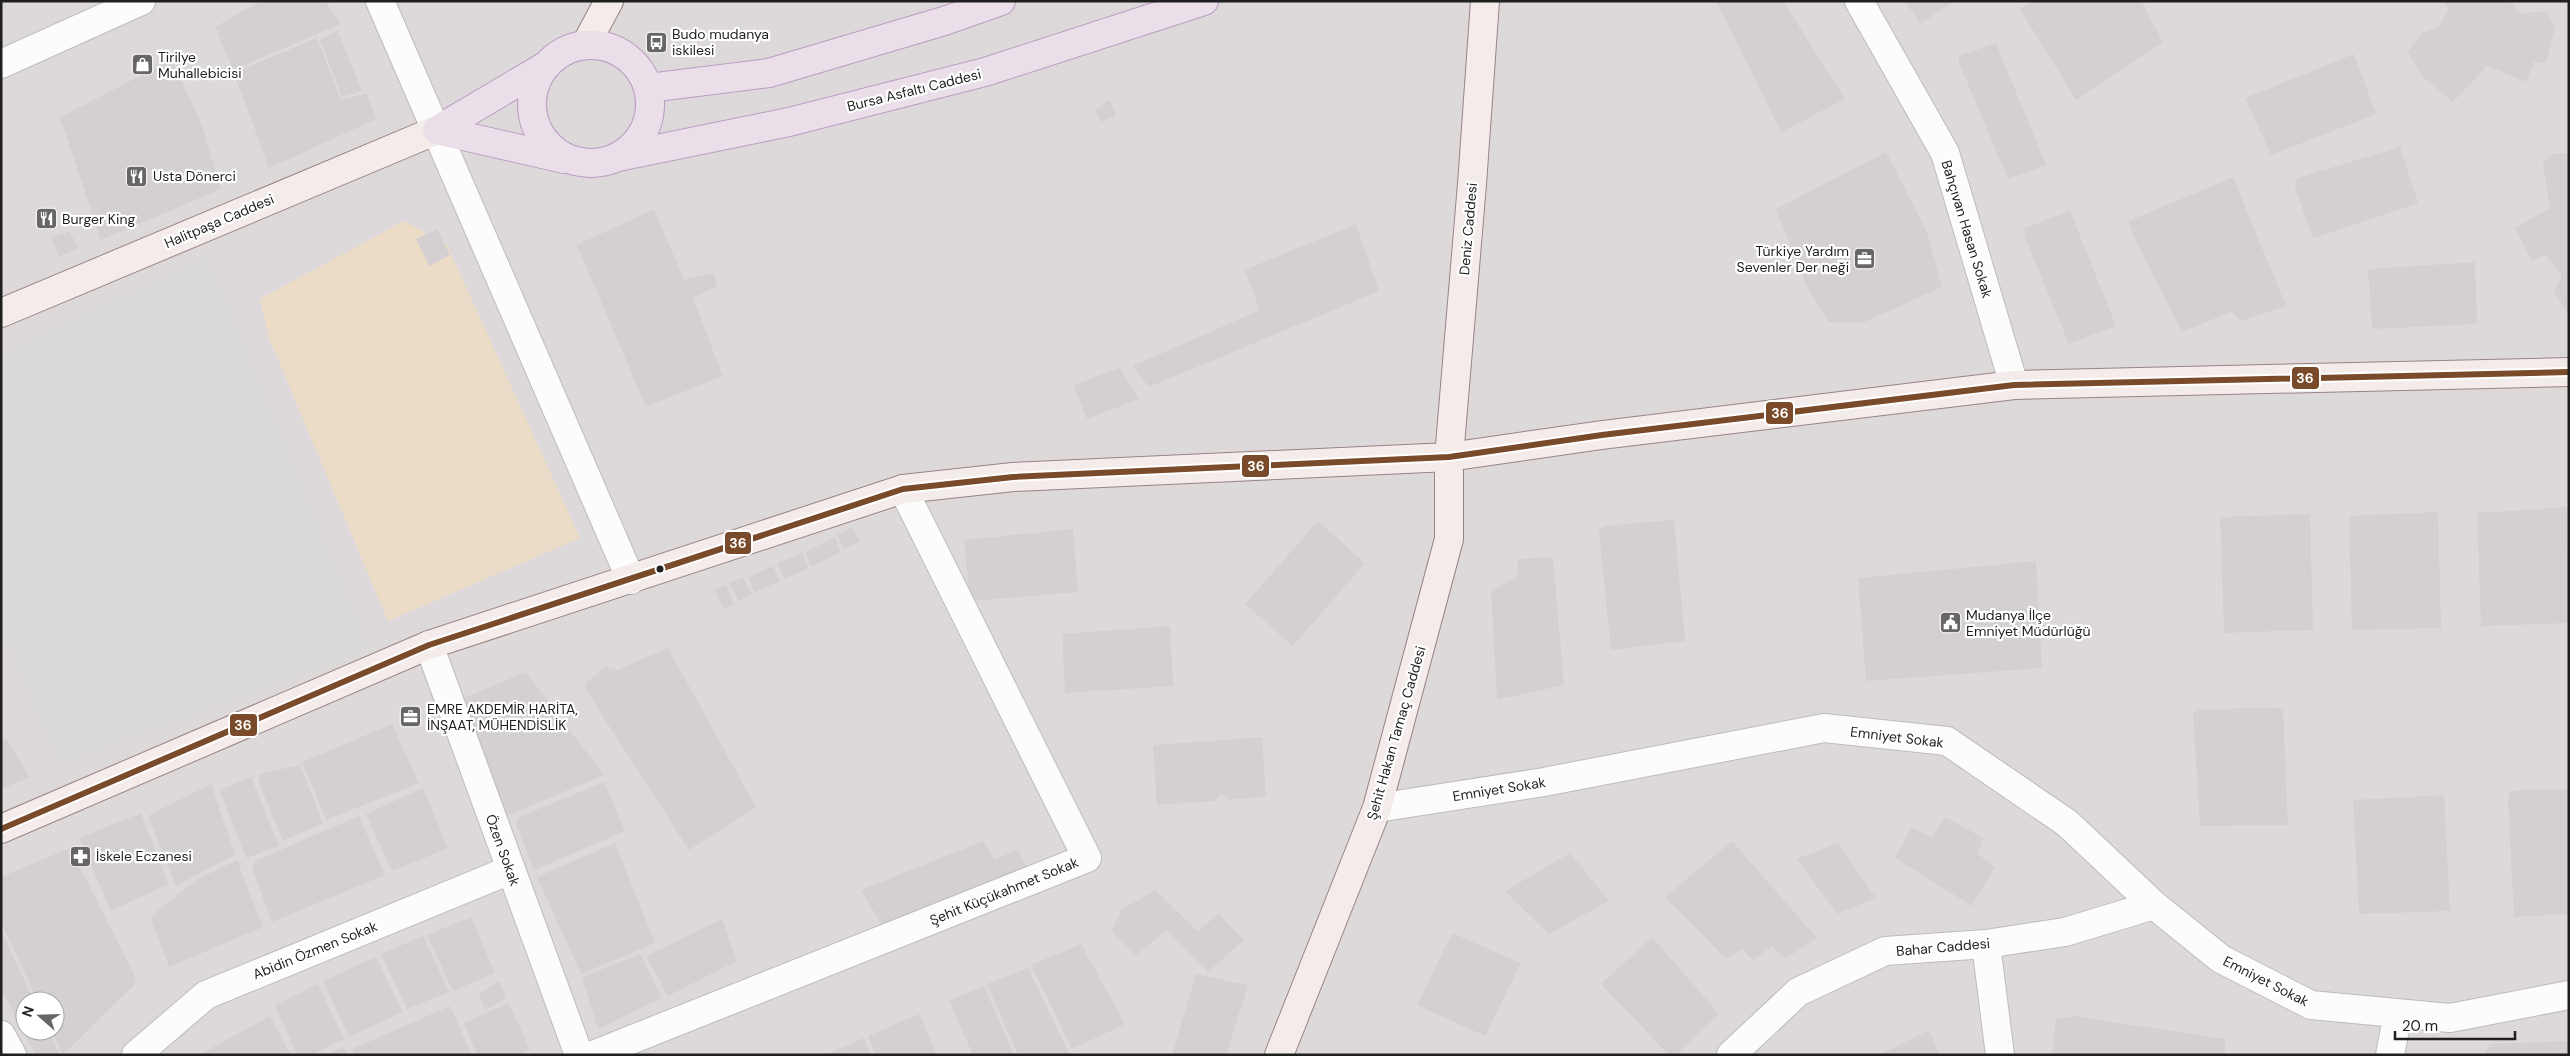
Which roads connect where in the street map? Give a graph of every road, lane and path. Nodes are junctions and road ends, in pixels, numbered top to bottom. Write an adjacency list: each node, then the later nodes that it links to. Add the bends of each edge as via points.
1 (141, 1): 9 (street)
2 (380, 1): 12 (street)
3 (609, 1): 8 (main road)
4 (1001, 1): 11 (highway, via 768,73)
5 (1204, 1): 13 (highway, Bursa Asfaltı Caddesi, via 984,72 789,122)
6 (1485, 1): 18 (main road, Deniz Caddesi)
7 (1859, 1): 17 (street, Bahçıvan Hasan Sokak, via 1945,154)
8 (586, 44): 10 (highway, via 557,55); 11 (highway, via 606,46 625,55 640,69)
9 (1, 64)
10 (547, 65): 12 (highway); 14 (highway, via 535,88 532,102 534,122 543,139 557,153)
11 (649, 88): 13 (highway, via 651,108 646,128 635,145)
12 (436, 130): 14 (highway); 15 (main road, Halitpaşa Caddesi); 20 (street)
13 (618, 157): 14 (highway, via 604,162)
14 (575, 161)
15 (1, 313)
16 (2569, 372): 17 (main road)
17 (2014, 385): 18 (main road)
18 (1448, 457): 19 (main road, via 1012,477); 22 (main road, Şehit Hakan Tamaç Caddesi, via 1449,539)
19 (903, 489): 20 (main road); 33 (street, Şehit Küçükahmet Sokak, via 1087,858)
20 (631, 580): 21 (main road)
21 (429, 645): 23 (main road); 24 (street, Özen Sokak)
22 (1377, 808): 25 (street, Emniyet Sokak, via 1544,782 1824,728 1947,742 2067,823); 34 (main road, Şehit Hakan Tamaç Caddesi)
23 (1, 829)
24 (510, 870): 31 (street, Abidin Özmen Sokak, via 206,995); 32 (street, Özen Sokak)
25 (2154, 905): 26 (street, Bahar Caddesi, via 2065,932); 28 (street, Emniyet Sokak, via 2221,959 2311,1005)
26 (1986, 944): 35 (street, Bahar Caddesi, via 1884,951 1798,992); 36 (street)
27 (2569, 995): 28 (street, Emniyet Sokak, via 2450,1018)
28 (2398, 1013): 37 (street)
29 (1, 1035): 30 (street)
30 (12, 1055)
31 (136, 1055)
32 (578, 1055)
33 (593, 1055)
34 (1279, 1055)
35 (1731, 1055)
36 (2000, 1055)
37 (2390, 1055)

